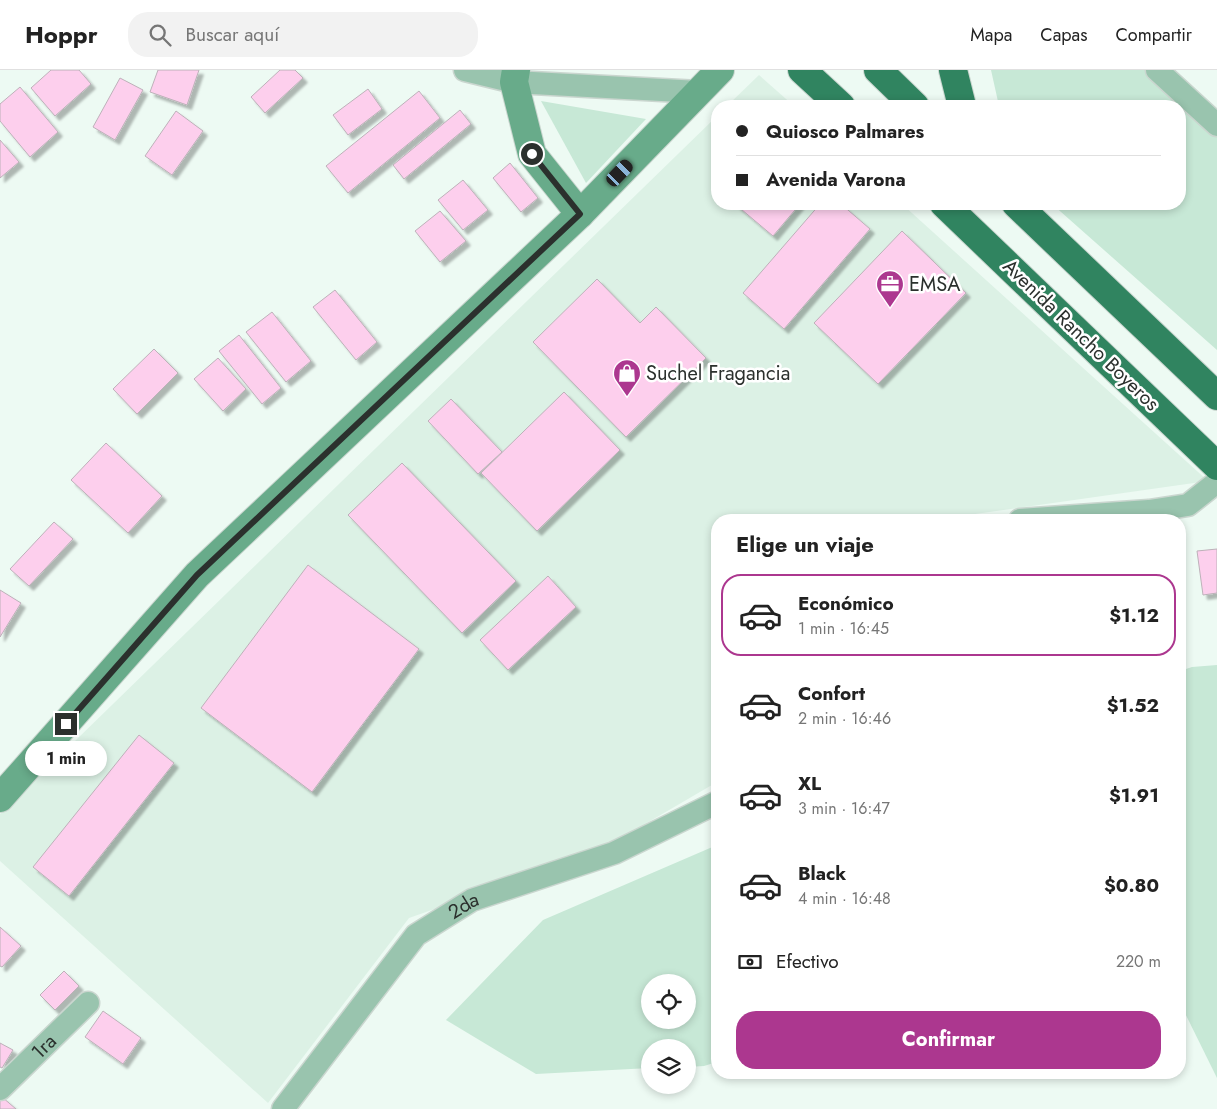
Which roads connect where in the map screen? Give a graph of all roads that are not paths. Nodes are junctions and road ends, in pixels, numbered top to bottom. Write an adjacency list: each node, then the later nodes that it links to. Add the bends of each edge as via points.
1 (465, 70): 7 (street)
2 (720, 70): 8 (street)
3 (802, 70): 9 (highway)
4 (878, 70): 10 (highway)
5 (952, 70): 11 (highway)
6 (1157, 70): 12 (street)
7 (515, 76): 8 (street); 15 (street, via 532,154)
8 (699, 92): 15 (street)
9 (834, 100)
10 (909, 100)
11 (960, 100)
12 (1217, 125)
13 (950, 210): 17 (highway, Avenida Rancho Boyeros)
14 (1022, 210): 16 (highway)
15 (580, 214): 20 (street, via 197,575)
16 (1217, 396)
17 (1217, 466)
18 (1217, 482): 19 (street, via 1188,505)
19 (1106, 514)
20 (0, 798)
21 (711, 805): 24 (street, 2da, via 614,853 472,900 416,935)
22 (88, 1003): 23 (street, 1ra)
23 (0, 1089)
24 (283, 1109)

